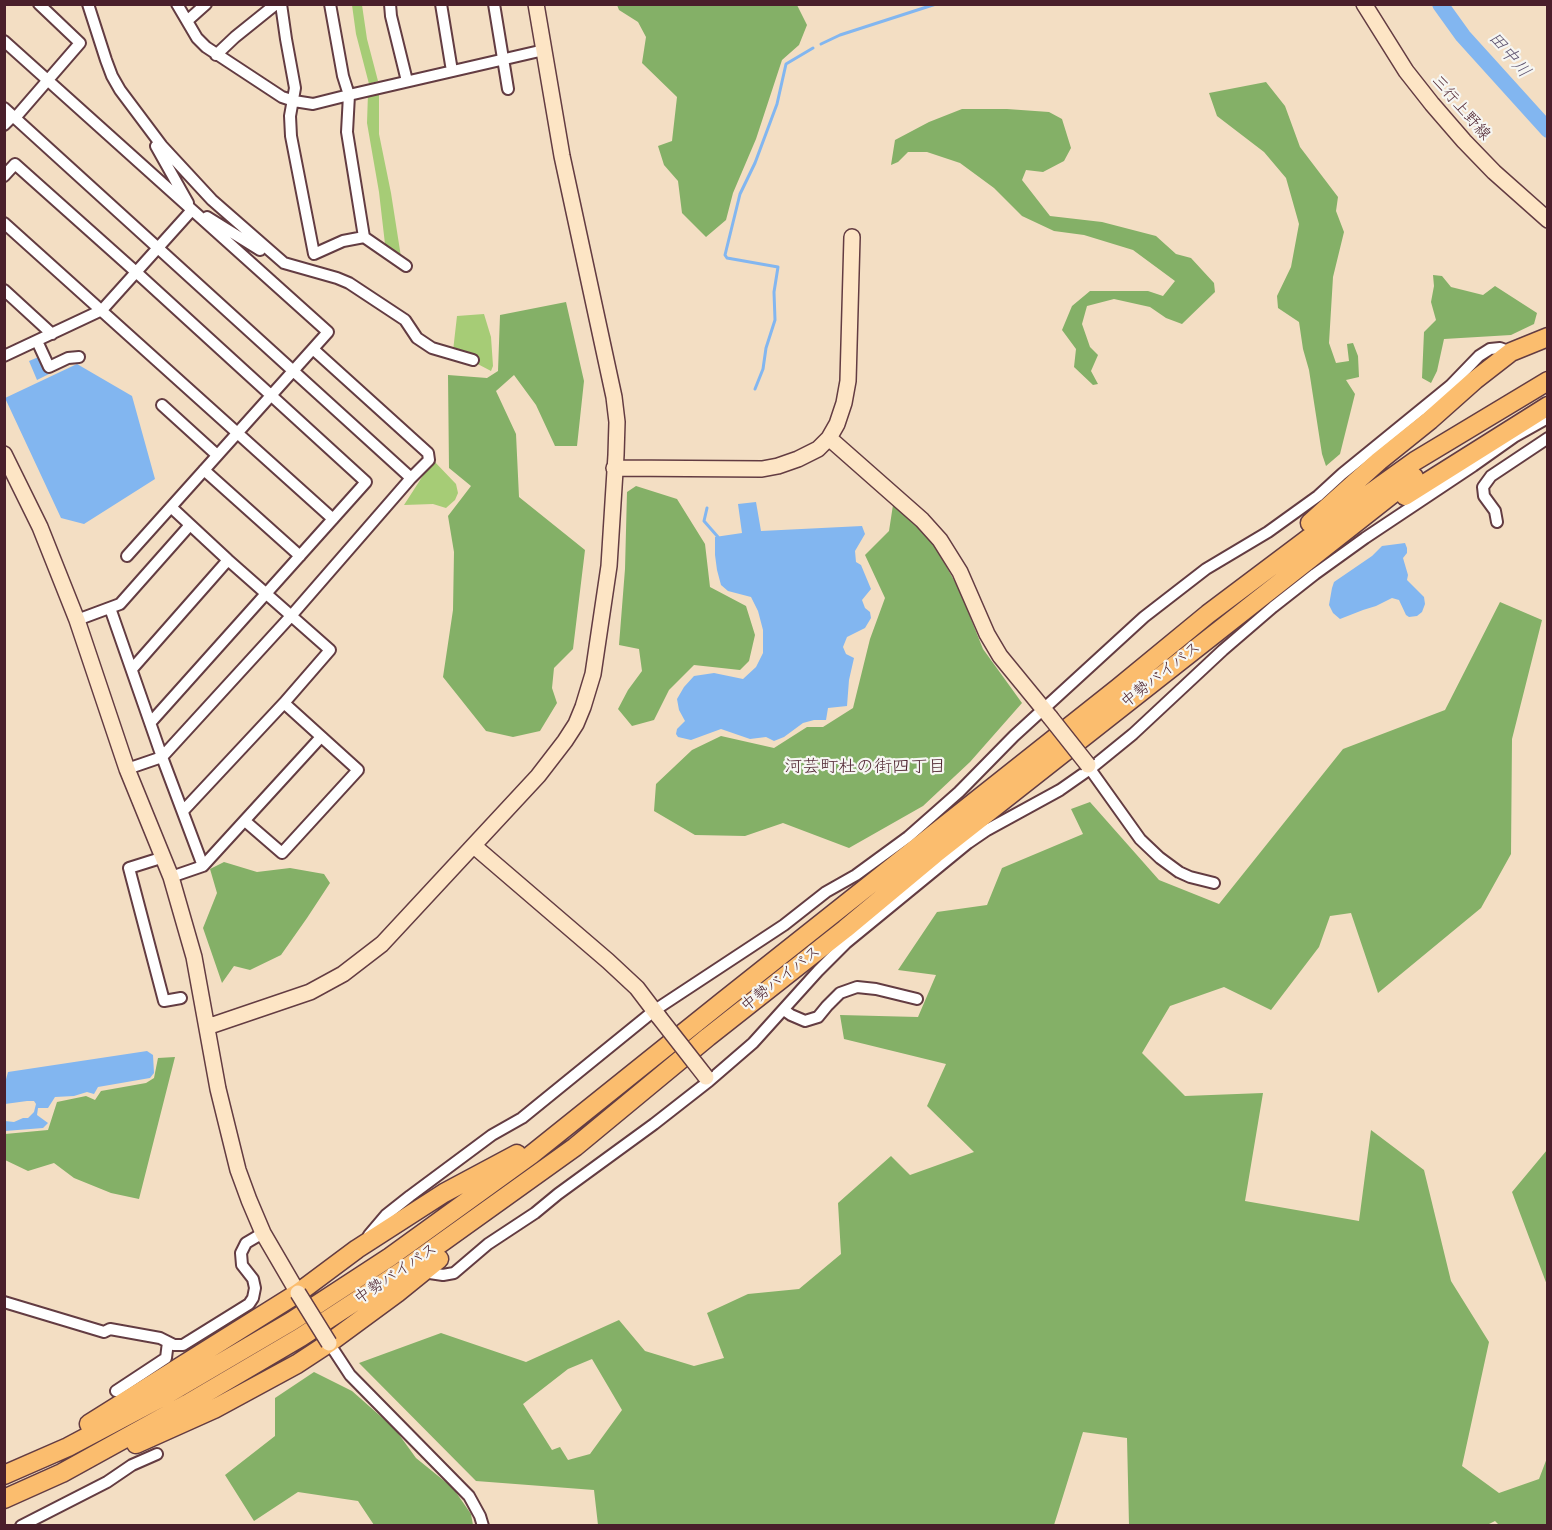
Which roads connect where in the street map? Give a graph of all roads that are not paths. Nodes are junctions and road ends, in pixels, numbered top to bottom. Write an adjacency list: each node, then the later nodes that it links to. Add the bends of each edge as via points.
1 (39, 4): 19 (street, via 80,43)
2 (88, 4): 26 (street, via 112,76)
3 (177, 4): 13 (street)
4 (206, 4): 13 (street)
5 (276, 4): 16 (street)
6 (281, 4): 23 (street, via 296,88)
7 (330, 4): 22 (street)
8 (390, 4): 20 (street)
9 (441, 4): 18 (street)
10 (494, 4): 17 (street)
11 (536, 4): 15 (street)
12 (1364, 4): 29 (street, 三行上野線, via 1432,104 1494,172)
13 (187, 21): 16 (street, via 197,38)
14 (4, 41): 19 (street)
15 (544, 50): 17 (street); 59 (street, via 562,156 614,397)
16 (216, 55): 23 (street)
17 (503, 59): 18 (street); 21 (street)
18 (452, 71): 20 (street)
19 (48, 80): 24 (street); 28 (street)
20 (406, 81): 22 (street)
21 (508, 89)
22 (349, 95): 23 (street, via 313,104); 31 (street, via 347,132)
23 (294, 101): 31 (street, via 291,136 314,254)
24 (11, 114): 25 (street); 33 (street)
25 (4, 125)
26 (148, 130): 28 (street); 34 (street, via 212,200)
27 (4, 176): 36 (street, via 15,164)
28 (192, 210): 33 (street); 34 (street); 42 (street, via 328,332)
29 (1548, 220)
30 (4, 223): 38 (street)
31 (364, 237): 35 (street)
32 (852, 237): 55 (street, via 848,381 841,413)
33 (159, 247): 36 (street); 47 (street)
34 (284, 263): 46 (street, via 349,283 405,320 417,338 432,348)
35 (406, 266)
36 (136, 272): 38 (street); 49 (street)
37 (4, 290): 39 (street)
38 (102, 310): 39 (street); 54 (street)
39 (52, 334): 41 (street)
40 (1548, 337): 43 (highway)
41 (37, 341): 44 (street); 45 (street, via 49,367)
42 (313, 349): 47 (street); 61 (street, via 428,453 429,460)
43 (1511, 352): 72 (highway, via 1379,461); 77 (street, via 1490,349 1479,356 1450,386 1318,496 1206,569 1144,617)
44 (4, 356)
45 (79, 357)
46 (473, 360)
47 (292, 371): 49 (street); 61 (street)
48 (1548, 381): 50 (highway, 中勢バイパス)
49 (271, 396): 54 (street); 63 (street, via 366,482)
50 (1519, 399): 69 (highway, 中勢バイパス); 72 (highway, 中勢バイパス, via 1415,461)
51 (162, 405): 58 (street)
52 (1548, 405): 69 (highway)
53 (1548, 418): 81 (street, via 1514,437 1315,574 1231,643 1133,734)
54 (238, 432): 58 (street); 63 (street)
55 (829, 438): 59 (street, via 798,459 762,469); 77 (street, via 940,540 960,572 1000,656)
56 (1548, 438): 64 (street, via 1491,476 1483,487)
57 (4, 454): 74 (street, via 40,527)
58 (217, 455): 60 (street)
59 (614, 468): 85 (street, via 609,566 593,675 583,707 553,759)
60 (204, 470): 62 (street); 67 (street)
61 (411, 478): 73 (street)
62 (171, 507): 65 (street); 66 (street)
63 (333, 519): 67 (street)
64 (1497, 522)
65 (190, 525): 68 (street); 71 (street, via 120,604)
66 (127, 556)
67 (300, 556): 70 (street)
68 (228, 560): 70 (street); 75 (street)
69 (1303, 565): 97 (highway, 中勢バイパス, via 935,854)
70 (266, 593): 73 (street); 78 (street)
71 (110, 608): 74 (street); 75 (street)
72 (1208, 614): 96 (highway, 中勢バイパス)
73 (291, 616): 76 (street, via 330,651); 80 (street)
74 (77, 620): 82 (street)
75 (132, 669): 78 (street)
76 (284, 703): 79 (street); 83 (street)
77 (1047, 713): 81 (street, bridge); 93 (street, via 1014,736 908,837)
78 (150, 722): 80 (street)
79 (321, 737): 84 (street); 84 (street, via 358,770 282,853)
80 (162, 757): 82 (street); 83 (street)
81 (1089, 767): 89 (street, via 1140,839 1160,858 1179,872); 92 (street, via 1060,790 968,843 846,943)
82 (128, 769): 86 (street)
83 (183, 811): 87 (street)
84 (245, 820): 87 (street)
85 (474, 846): 93 (street, via 608,961); 94 (street, via 382,944 343,974 310,992)
86 (164, 857): 88 (street); 90 (street, via 129,868 164,1001)
87 (203, 866): 88 (street)
88 (171, 877): 94 (street, via 194,957)
89 (1214, 884)
90 (181, 998)
91 (917, 999): 92 (street, via 857,987 840,993 818,1017 806,1020)
92 (784, 1010): 95 (street, via 753,1043)
93 (657, 1013): 95 (street, bridge); 99 (street, via 522,1118 410,1196 386,1215)
94 (207, 1027): 98 (street, via 238,1170)
95 (708, 1079): 100 (street, via 645,1131 454,1273)
96 (567, 1126): 99 (highway, via 444,1193); 108 (highway, 中勢バイパス, via 390,1257 292,1321 135,1412)
97 (575, 1147): 100 (highway, via 528,1191); 107 (highway, 中勢バイパス, via 402,1271 301,1337)
98 (263, 1233): 101 (street); 103 (street, via 246,1243 241,1253 242,1265 254,1284 255,1293 249,1304 183,1345)
99 (357, 1249): 101 (highway)
100 (422, 1272): 104 (highway)
101 (298, 1293): 104 (street, bridge); 108 (highway)
102 (4, 1302): 103 (street, via 104,1332 110,1329)
103 (168, 1342): 105 (street, via 166,1358)
104 (329, 1343): 107 (highway, via 214,1409); 111 (street, via 350,1375 469,1496)
105 (116, 1391)
106 (157, 1454): 110 (street)
107 (62, 1473): 109 (highway, 中勢バイパス)
108 (4, 1474)
109 (4, 1499)
110 (21, 1526)
111 (483, 1526)

